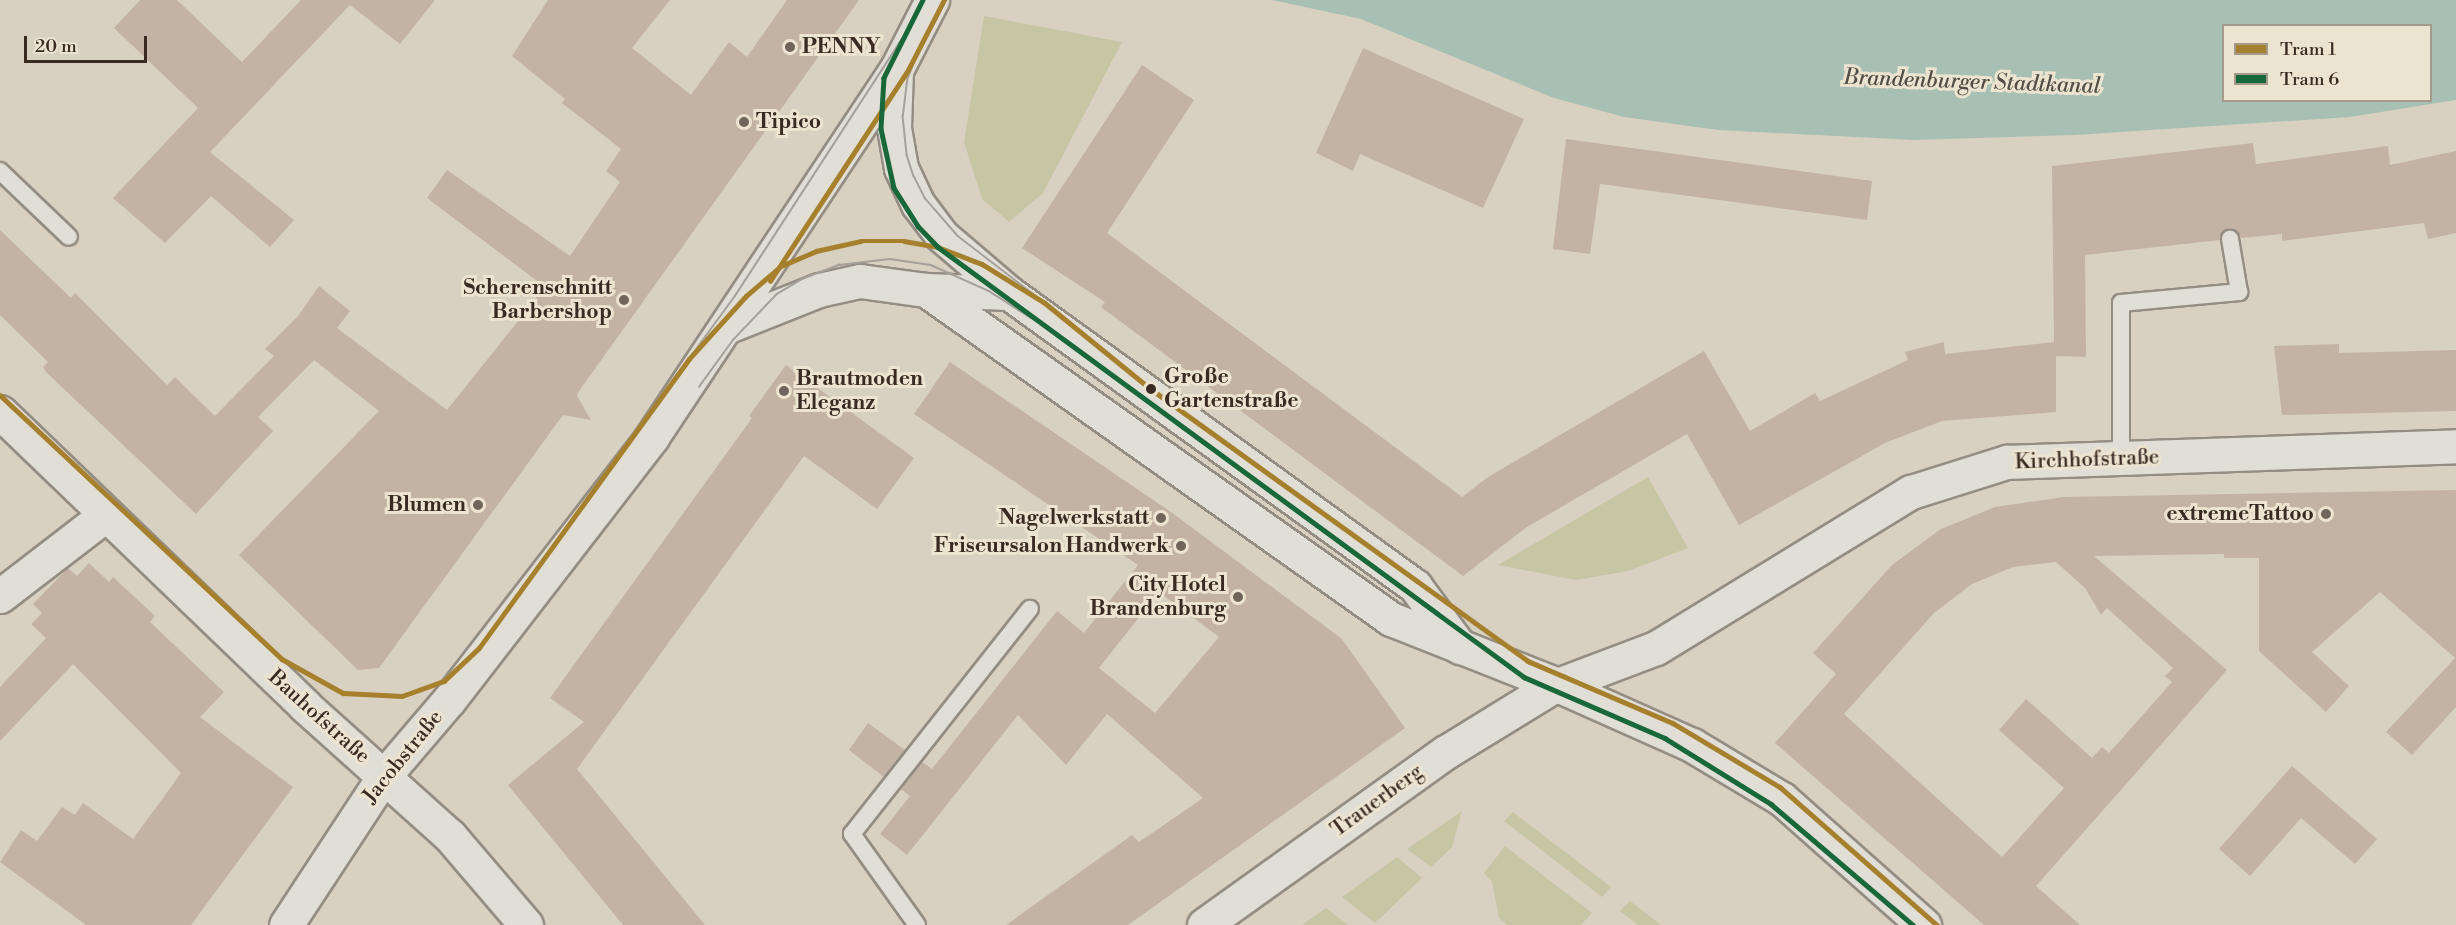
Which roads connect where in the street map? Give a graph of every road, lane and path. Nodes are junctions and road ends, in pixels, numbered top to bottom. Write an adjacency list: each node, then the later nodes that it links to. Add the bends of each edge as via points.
1 (932, 0): 2 (street, Jacobstraße)
2 (896, 69): 7 (street, via 897,149 918,204 941,235); 8 (street, Jacobstraße)
3 (0, 171): 4 (lane)
4 (69, 237)
5 (2230, 239): 11 (lane, via 2239,292 2121,303)
6 (926, 290): 7 (street); 8 (street, via 860,281 819,290); 15 (street, via 1392,619)
7 (1009, 293): 15 (street, via 1415,586)
8 (726, 327): 17 (street, Jacobstraße, via 652,437 449,700)
9 (0, 412): 12 (street, Bauhofstraße)
10 (2456, 446): 11 (street, Kirchhofstraße)
11 (2121, 459): 16 (street, Kirchhofstraße, via 2007,462 1911,492 1656,648)
12 (104, 516): 13 (street); 17 (street, Bauhofstraße)
13 (0, 596)
14 (1030, 609): 20 (lane, via 852,834)
15 (1460, 647): 16 (street)
16 (1556, 684): 21 (street, Trauerberg, via 1446,752); 22 (street, via 1692,745 1782,799)
17 (384, 776): 18 (street, Jacobstraße); 19 (street, Bauhofstraße, via 450,836)
18 (286, 925)
19 (526, 925)
20 (917, 925)
21 (1204, 925)
22 (1924, 925)

